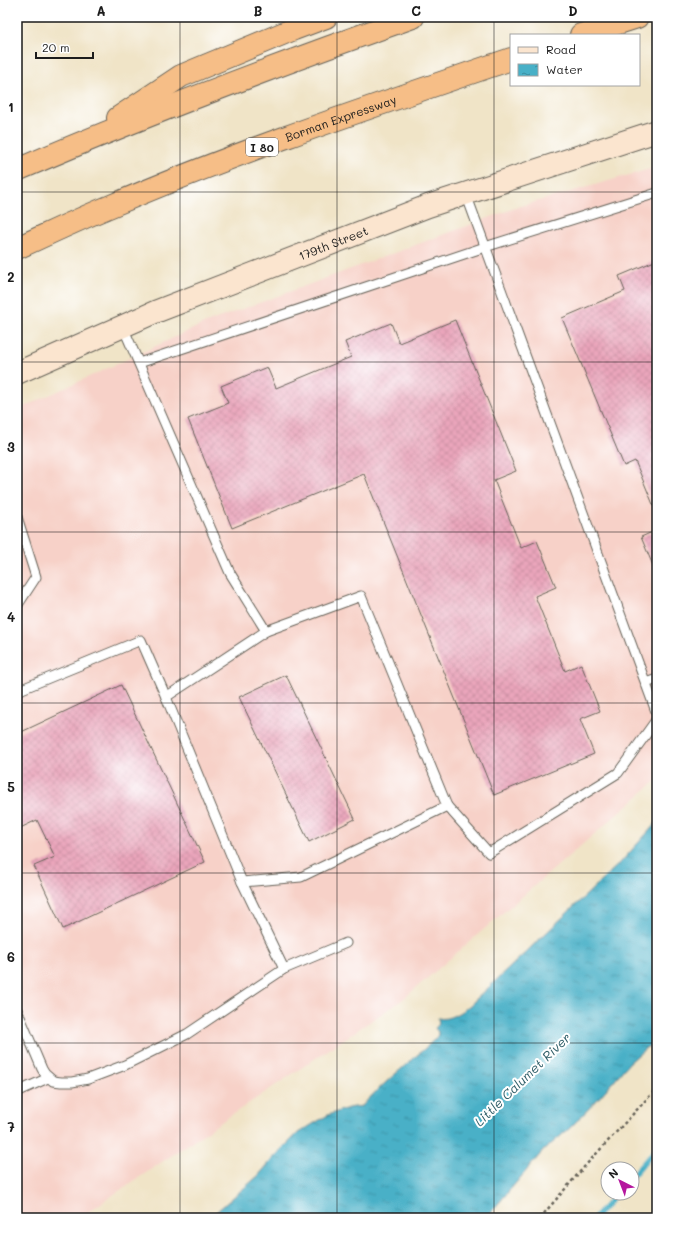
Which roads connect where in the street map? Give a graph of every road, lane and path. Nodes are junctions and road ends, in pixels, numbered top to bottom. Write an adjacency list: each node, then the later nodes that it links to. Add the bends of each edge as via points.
1 (326, 17): 7 (highway, via 181,76)
2 (413, 17): 7 (highway, via 217,89)
3 (637, 17): 4 (highway)
4 (584, 34)
5 (510, 59): 12 (highway, Borman Expressway / I 80, via 231,158 111,206)
6 (657, 131): 10 (street, 179th Street)
7 (80, 143): 8 (highway)
8 (17, 170)
9 (657, 193): 11 (lane)
10 (466, 194): 11 (lane); 13 (street, 179th Street, via 413,211 155,312)
11 (485, 247): 14 (lane); 20 (lane)
12 (17, 248)
13 (123, 327): 14 (lane); 15 (street, 179th Street)
14 (139, 363): 18 (lane, via 230,573)
15 (17, 373)
16 (17, 517): 17 (lane, via 36,577)
17 (17, 606)
18 (266, 632): 22 (lane); 25 (lane, via 361,596)
19 (657, 678): 20 (lane)
20 (646, 684): 23 (lane)
21 (17, 691): 22 (lane, via 141,640)
22 (166, 697): 26 (lane)
23 (657, 714)
24 (657, 719): 25 (lane, via 618,773 489,853)
25 (447, 806): 26 (lane, via 301,877)
26 (242, 882): 28 (lane)
27 (346, 942): 28 (lane)
28 (284, 969): 30 (lane, via 187,1034 125,1065 81,1081 61,1082)
29 (17, 1010): 30 (lane)
30 (48, 1078): 32 (lane)
31 (657, 1088): 33 (path)
32 (17, 1092)
33 (540, 1218)

